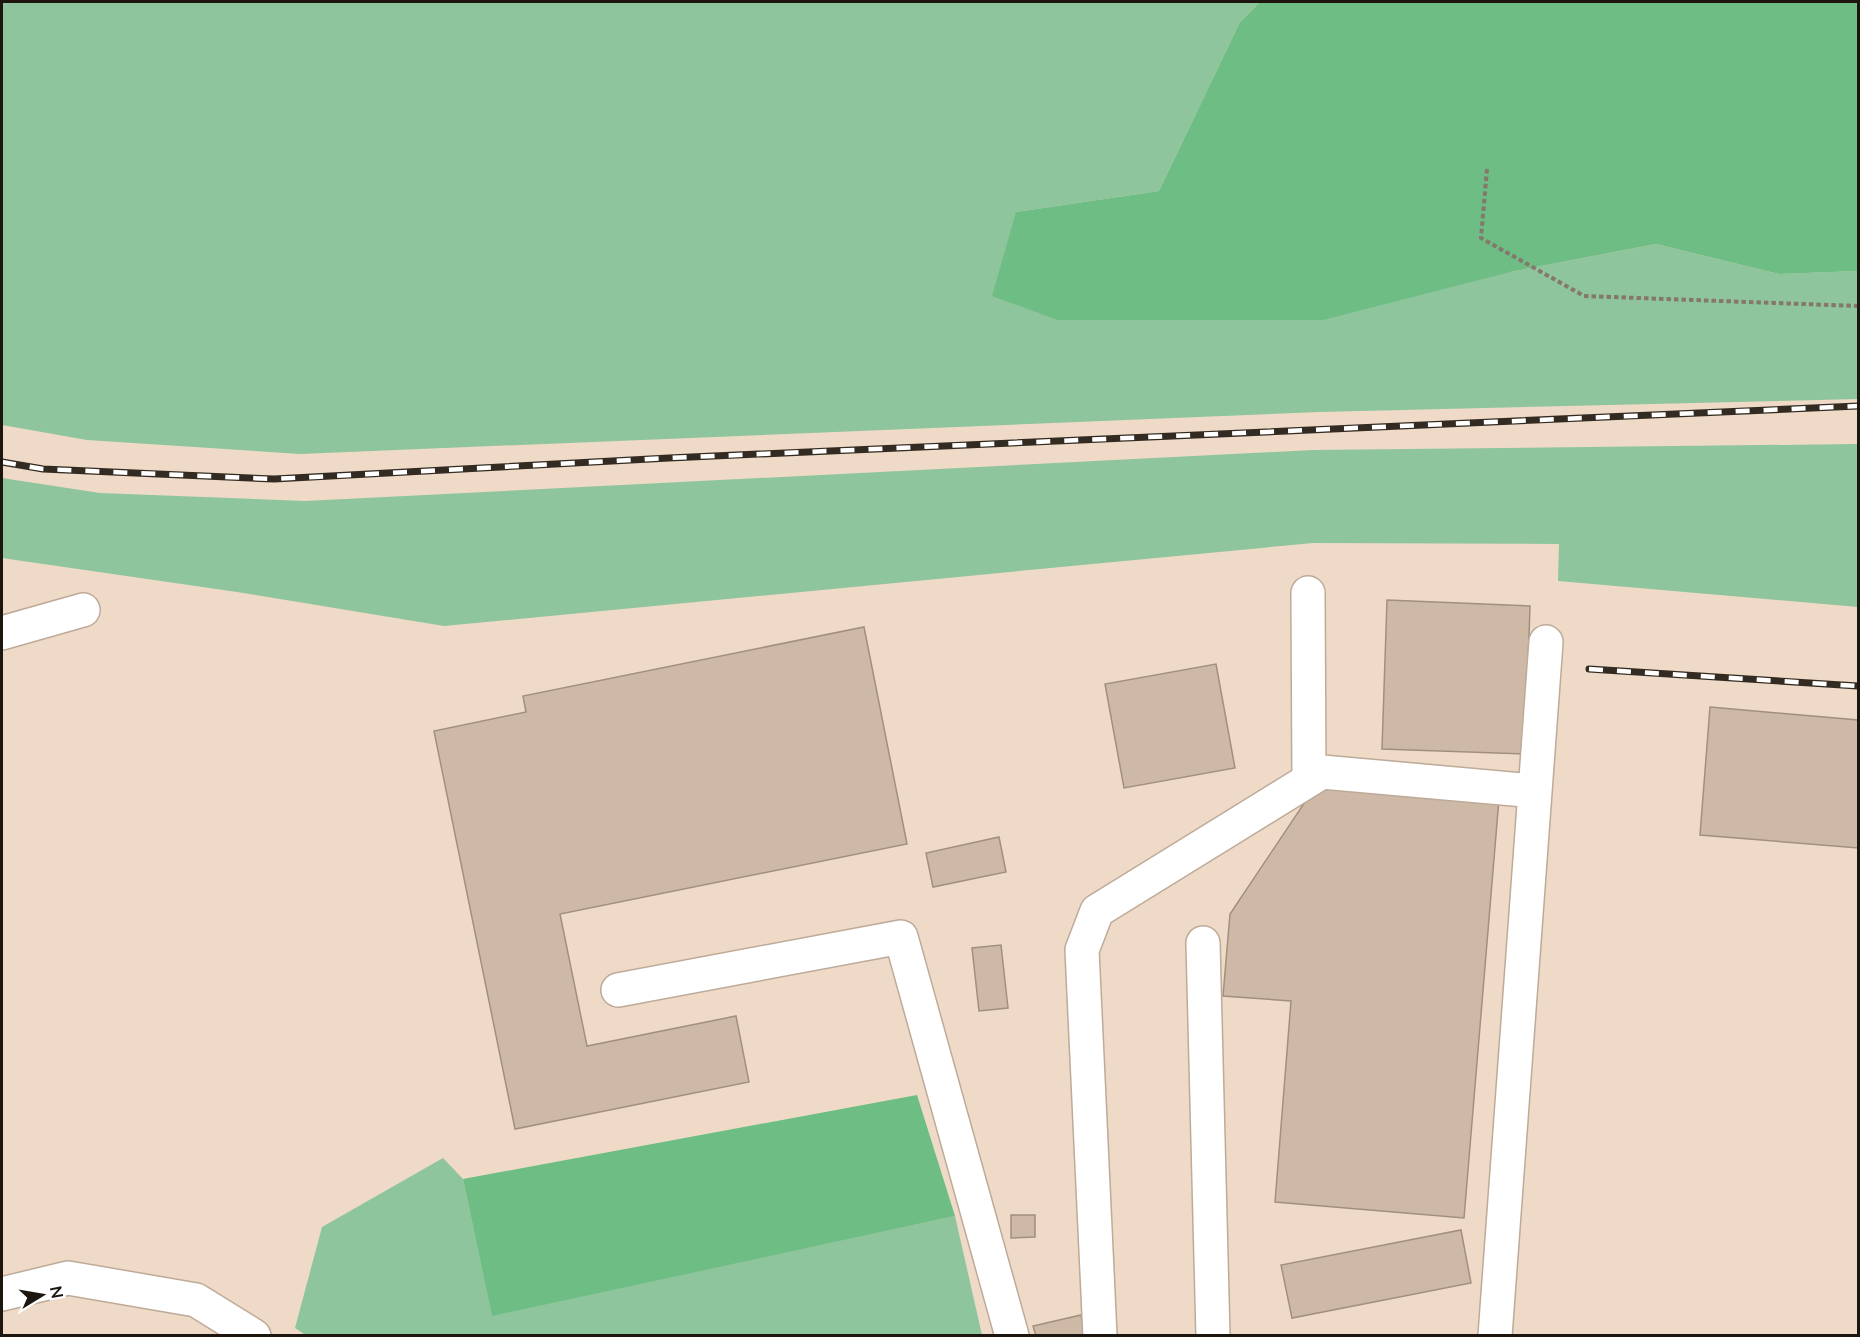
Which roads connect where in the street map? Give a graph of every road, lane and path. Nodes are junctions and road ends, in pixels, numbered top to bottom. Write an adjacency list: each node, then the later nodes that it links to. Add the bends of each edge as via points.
1 (1487, 169): 2 (path, via 1481,238 1584,296)
2 (1858, 306)
3 (1308, 593): 7 (street)
4 (83, 610): 5 (street)
5 (2, 633)
6 (1546, 642): 8 (street)
7 (1309, 780): 8 (street, via 1322,772); 14 (street, via 1097,911 1082,950)
8 (1535, 791): 16 (street)
9 (1203, 943): 15 (street)
10 (618, 990): 13 (street, via 901,937)
11 (2, 1294): 12 (street, via 68,1278 196,1300)
12 (254, 1335)
13 (1012, 1335)
14 (1100, 1335)
15 (1213, 1335)
16 (1495, 1335)

